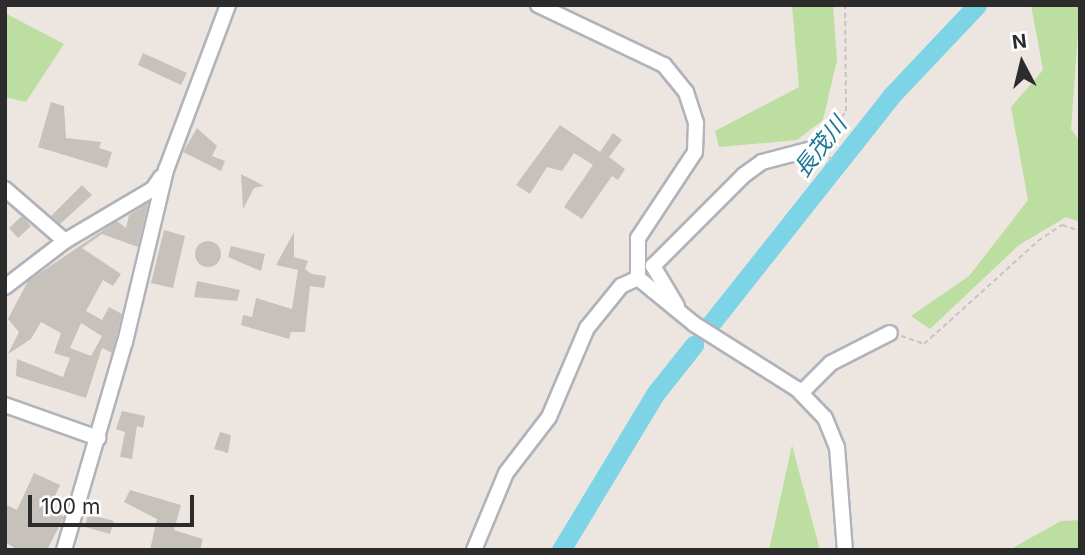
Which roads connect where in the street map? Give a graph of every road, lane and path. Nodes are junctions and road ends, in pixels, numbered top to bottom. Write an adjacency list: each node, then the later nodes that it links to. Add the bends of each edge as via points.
1 (228, 5): 5 (street)
2 (538, 5): 9 (street, via 664,65 686,92 696,123 695,152 638,238)
3 (845, 5): 4 (path, via 846,111)
4 (819, 146): 11 (street, via 762,162 744,175 653,266)
5 (166, 170): 8 (street, via 153,189); 15 (street)
6 (5, 189): 8 (street)
7 (1080, 231): 12 (path, via 1062,225 1038,241 924,344)
8 (65, 242): 10 (street)
9 (638, 278): 11 (street); 17 (street, via 621,286 587,328 549,417 506,473)
10 (5, 287)
11 (679, 310): 13 (street)
12 (890, 333): 13 (street, via 831,363)
13 (801, 393): 18 (street, via 825,418 837,447)
14 (5, 405): 15 (street)
15 (98, 438): 16 (street)
16 (64, 550)
17 (474, 550)
18 (845, 550)

